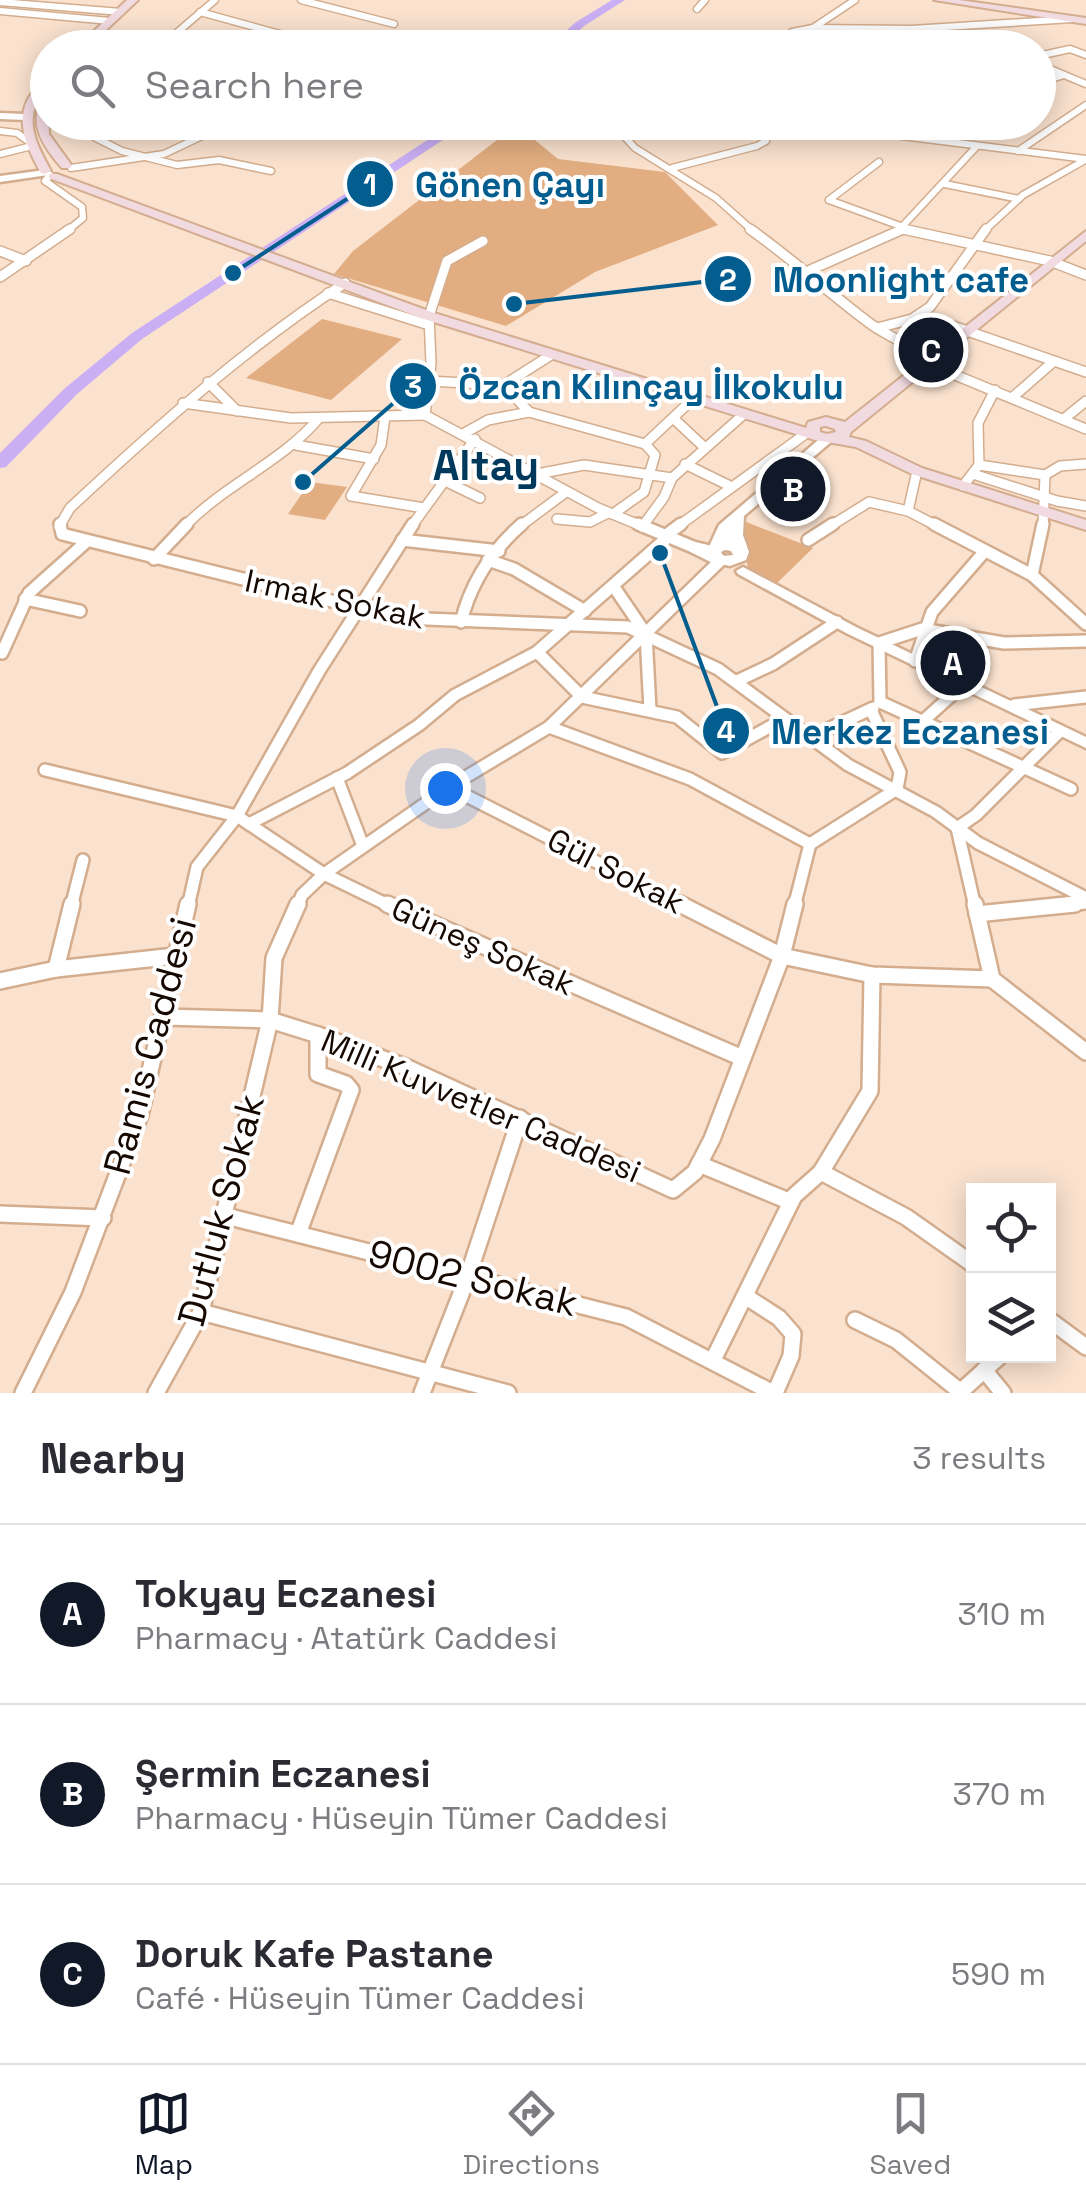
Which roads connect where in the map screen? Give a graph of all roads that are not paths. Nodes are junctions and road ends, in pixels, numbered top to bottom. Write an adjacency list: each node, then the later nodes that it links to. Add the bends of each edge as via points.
1 (79, 0): 11 (street)
2 (132, 0): 14 (main road)
3 (147, 0): 22 (main road)
4 (215, 0): 15 (street)
5 (302, 0): 19 (street)
6 (705, 0): 12 (street)
7 (855, 0): 20 (street)
8 (939, 0): 16 (main road)
9 (963, 0): 17 (main road)
10 (0, 2): 11 (street)
11 (70, 8): 14 (street)
12 (697, 10)
13 (0, 12): 18 (street)
14 (121, 12): 18 (main road)
15 (200, 12): 23 (street); 24 (street)
16 (1072, 19): 17 (main road); 20 (street)
17 (1086, 20)
18 (110, 21): 21 (main road)
19 (394, 24)
20 (813, 28): 25 (street)
21 (100, 30)
22 (115, 30)
23 (180, 30)
24 (269, 30)
25 (796, 30)
26 (1056, 52): 27 (street, via 1070,48)
27 (1086, 55)
28 (1056, 71): 29 (street)
29 (1064, 74): 30 (street); 31 (street)
30 (1056, 77)
31 (1086, 84)
32 (1086, 106): 35 (street)
33 (0, 116): 34 (street)
34 (30, 118)
35 (1056, 125)
36 (0, 131): 45 (street)
37 (33, 140): 45 (main road)
38 (46, 140): 52 (main road)
39 (102, 140): 49 (street)
40 (194, 140): 49 (street)
41 (627, 140): 53 (street)
42 (766, 140): 53 (street)
43 (938, 140): 46 (street)
44 (1033, 140): 47 (street)
45 (32, 145): 48 (street); 55 (main road)
46 (977, 146): 47 (street); 57 (street)
47 (1018, 150): 50 (street)
48 (0, 154)
49 (148, 158): 52 (street); 54 (street, via 177,166 219,160)
50 (1086, 159): 59 (street)
51 (880, 162): 60 (street, via 829,200)
52 (70, 168): 55 (main road); 58 (main road)
53 (672, 168): 67 (street)
54 (271, 172)
55 (48, 174): 56 (street); 58 (main road); 65 (street, via 45,180 82,206 82,218)
56 (0, 179)
57 (946, 184): 59 (street); 60 (street)
58 (98, 196): 70 (main road)
59 (1019, 200): 63 (street)
60 (903, 229): 63 (street); 67 (street)
61 (1086, 235): 66 (main road)
62 (484, 242): 73 (street, via 447,261)
63 (972, 246): 66 (street); 72 (street)
64 (0, 251): 65 (street)
65 (26, 261): 69 (street)
66 (1050, 261): 68 (street); 75 (main road)
67 (808, 271): 74 (street)
68 (1086, 274)
69 (2, 275)
70 (339, 280): 71 (street); 73 (main road)
71 (328, 293): 73 (street); 81 (street)
72 (921, 315): 74 (street); 75 (street)
73 (429, 320): 76 (main road); 80 (street)
74 (877, 328): 78 (street)
75 (966, 329): 77 (street); 78 (main road)
76 (551, 355): 82 (street); 85 (main road)
77 (1054, 361): 79 (street); 84 (street)
78 (926, 363): 83 (street); 97 (main road, via 864,413)
79 (1086, 372)
80 (428, 381): 82 (street); 91 (street)
81 (208, 382): 87 (street); 88 (street)
82 (504, 385): 89 (street)
83 (994, 390): 84 (street); 109 (street, via 978,423)
84 (1013, 397): 95 (street)
85 (694, 398): 90 (main road); 94 (street)
86 (1086, 400): 95 (street)
87 (183, 403): 88 (street); 128 (street, via 62,517 62,534)
88 (237, 411): 93 (street)
89 (529, 412): 98 (street, via 488,420); 100 (street)
90 (744, 414): 97 (main road); 102 (street)
91 (425, 415): 92 (street); 98 (street)
92 (385, 417): 93 (street); 103 (street)
93 (320, 418): 101 (street)
94 (673, 418): 100 (street); 102 (street)
95 (1065, 418): 96 (street)
96 (1086, 429)
97 (827, 432): 106 (main road); 113 (street); 121 (street)
98 (463, 434): 99 (street)
99 (475, 440): 108 (street); 112 (street, Ramis Caddesi)
100 (645, 444): 107 (street, via 654,456)
101 (296, 445): 103 (street); 132 (street, via 205,505)
102 (704, 448): 104 (street)
103 (374, 459): 118 (street, via 351,496)
104 (686, 464): 111 (street); 113 (street)
105 (1086, 464): 110 (street)
106 (917, 471): 109 (main road); 119 (street)
107 (648, 473): 108 (street, via 588,463); 111 (street); 120 (street, via 644,492)
108 (532, 475): 114 (street)
109 (972, 475): 110 (street); 116 (main road)
110 (1045, 475): 116 (street)
111 (672, 478): 124 (street)
112 (443, 480): 115 (street); 118 (street, Ramis Caddesi)
113 (730, 486): 125 (street)
114 (566, 492): 120 (street); 129 (street, via 526,517)
115 (480, 498)
116 (1044, 505): 117 (street); 123 (main road); 134 (street)
117 (1086, 506)
118 (424, 508): 126 (street, Ramis Caddesi)
119 (908, 511): 127 (street, via 869,502); 130 (street)
120 (611, 514): 122 (street, via 590,522); 124 (street)
121 (738, 516): 131 (street); 131 (street, via 724,528)
122 (557, 519)
123 (1086, 526)
124 (642, 527): 125 (street)
125 (666, 536): 131 (street); 135 (street)
126 (402, 540): 129 (street); 137 (street, Ramis Caddesi)
127 (808, 540)
128 (85, 543): 132 (street, Irmak Sokak); 136 (street)
129 (498, 551): 133 (street)
130 (986, 552): 134 (street); 144 (street, via 936,600)
131 (727, 558): 141 (street); 145 (street, Dutluk Sokak)
132 (154, 559): 137 (street, Irmak Sokak)
133 (488, 560): 139 (street); 140 (street, via 474,577)
134 (1032, 575): 142 (street)
135 (614, 587): 139 (street); 145 (street)
136 (25, 599): 138 (street); 149 (street)
137 (360, 606): 140 (street, Irmak Sokak, via 400,618); 170 (street, Ramis Caddesi)
138 (80, 611)
139 (585, 612): 143 (street)
140 (461, 622): 143 (street, Irmak Sokak)
141 (837, 622): 147 (street); 151 (street)
142 (1086, 624)
143 (571, 626): 145 (street, Irmak Sokak, via 628,627); 148 (street)
144 (922, 629): 146 (street, via 1004,643); 147 (street); 150 (street)
145 (646, 634): 151 (street); 153 (street, Dutluk Sokak); 157 (street)
146 (1086, 640)
147 (880, 643): 150 (street); 155 (street)
148 (537, 652): 153 (street); 166 (street, via 455,696)
149 (2, 653)
150 (915, 661): 152 (street)
151 (737, 681): 158 (street)
152 (964, 684): 156 (street); 159 (street)
153 (582, 697): 157 (street); 160 (street, Dutluk Sokak)
154 (1086, 697): 156 (street)
155 (875, 706): 159 (street); 162 (street); 169 (street, via 900,772)
156 (1014, 706): 161 (street)
157 (650, 710): 158 (street, via 676,717 722,754)
158 (784, 719): 162 (street)
159 (923, 721): 164 (street)
160 (549, 727): 167 (street, Dutluk Sokak); 172 (street, via 690,779)
161 (1060, 731): 163 (street); 164 (street)
162 (811, 737): 169 (street, via 848,766)
163 (1086, 743)
164 (1022, 766): 168 (street); 171 (street)
165 (45, 770): 170 (street)
166 (338, 778): 170 (street); 173 (street)
167 (449, 787): 173 (street, Dutluk Sokak); 179 (street, Gül Sokak)
168 (1070, 788)
169 (896, 789): 171 (street); 172 (street)
170 (243, 820): 175 (street, Güneş Sokak); 178 (street, Ramis Caddesi, via 197,867)
171 (957, 828): 176 (street); 177 (street)
172 (810, 844): 179 (street)
173 (364, 846): 175 (street, Dutluk Sokak)
174 (83, 860): 180 (street)
175 (324, 874): 185 (street, Dutluk Sokak, via 302,895 274,958); 188 (street, Güneş Sokak)
176 (1086, 901): 177 (street)
177 (977, 914): 182 (street)
178 (175, 956): 180 (street); 184 (street, Ramis Caddesi)
179 (782, 956): 181 (street, Gül Sokak); 188 (street)
180 (56, 969): 183 (street)
181 (872, 976): 182 (street, Gül Sokak); 191 (street, via 870,1091)
182 (992, 979): 187 (street)
183 (0, 981)
184 (164, 1017): 185 (street, Milli Kuvvetler Caddesi); 195 (street, Ramis Caddesi, via 140,1115)
185 (270, 1020): 186 (street, Milli Kuvvetler Caddesi); 194 (street, Dutluk Sokak)
186 (318, 1035): 189 (street, Milli Kuvvetler Caddesi); 196 (street, via 318,1074 350,1090)
187 (1086, 1052)
188 (740, 1058): 190 (street)
189 (520, 1118): 190 (street, Milli Kuvvetler Caddesi, via 673,1190); 198 (street)
190 (699, 1164): 192 (street)
191 (821, 1172): 192 (street); 197 (street, via 906,1217)
192 (791, 1202): 199 (street)
193 (0, 1214): 195 (street)
194 (226, 1216): 196 (street, 9002 Sokak); 200 (street, Dutluk Sokak)
195 (102, 1218): 209 (street, Ramis Caddesi)
196 (298, 1234): 198 (street, 9002 Sokak)
197 (966, 1259)
198 (468, 1276): 204 (street, 9002 Sokak, via 626,1318); 207 (street)
199 (745, 1296): 204 (street); 213 (street, via 797,1336)
200 (201, 1312): 207 (street); 210 (street, Dutluk Sokak)
201 (854, 1320): 208 (street, via 896,1340)
202 (1056, 1325): 203 (street)
203 (1086, 1347)
204 (713, 1360): 213 (street, 9002 Sokak)
205 (992, 1363): 206 (street)
206 (984, 1370): 208 (street); 214 (street)
207 (430, 1374): 211 (street); 212 (street)
208 (960, 1392)
209 (25, 1393)
210 (156, 1393)
211 (422, 1393)
212 (508, 1393)
213 (774, 1393)
214 (1003, 1393)

